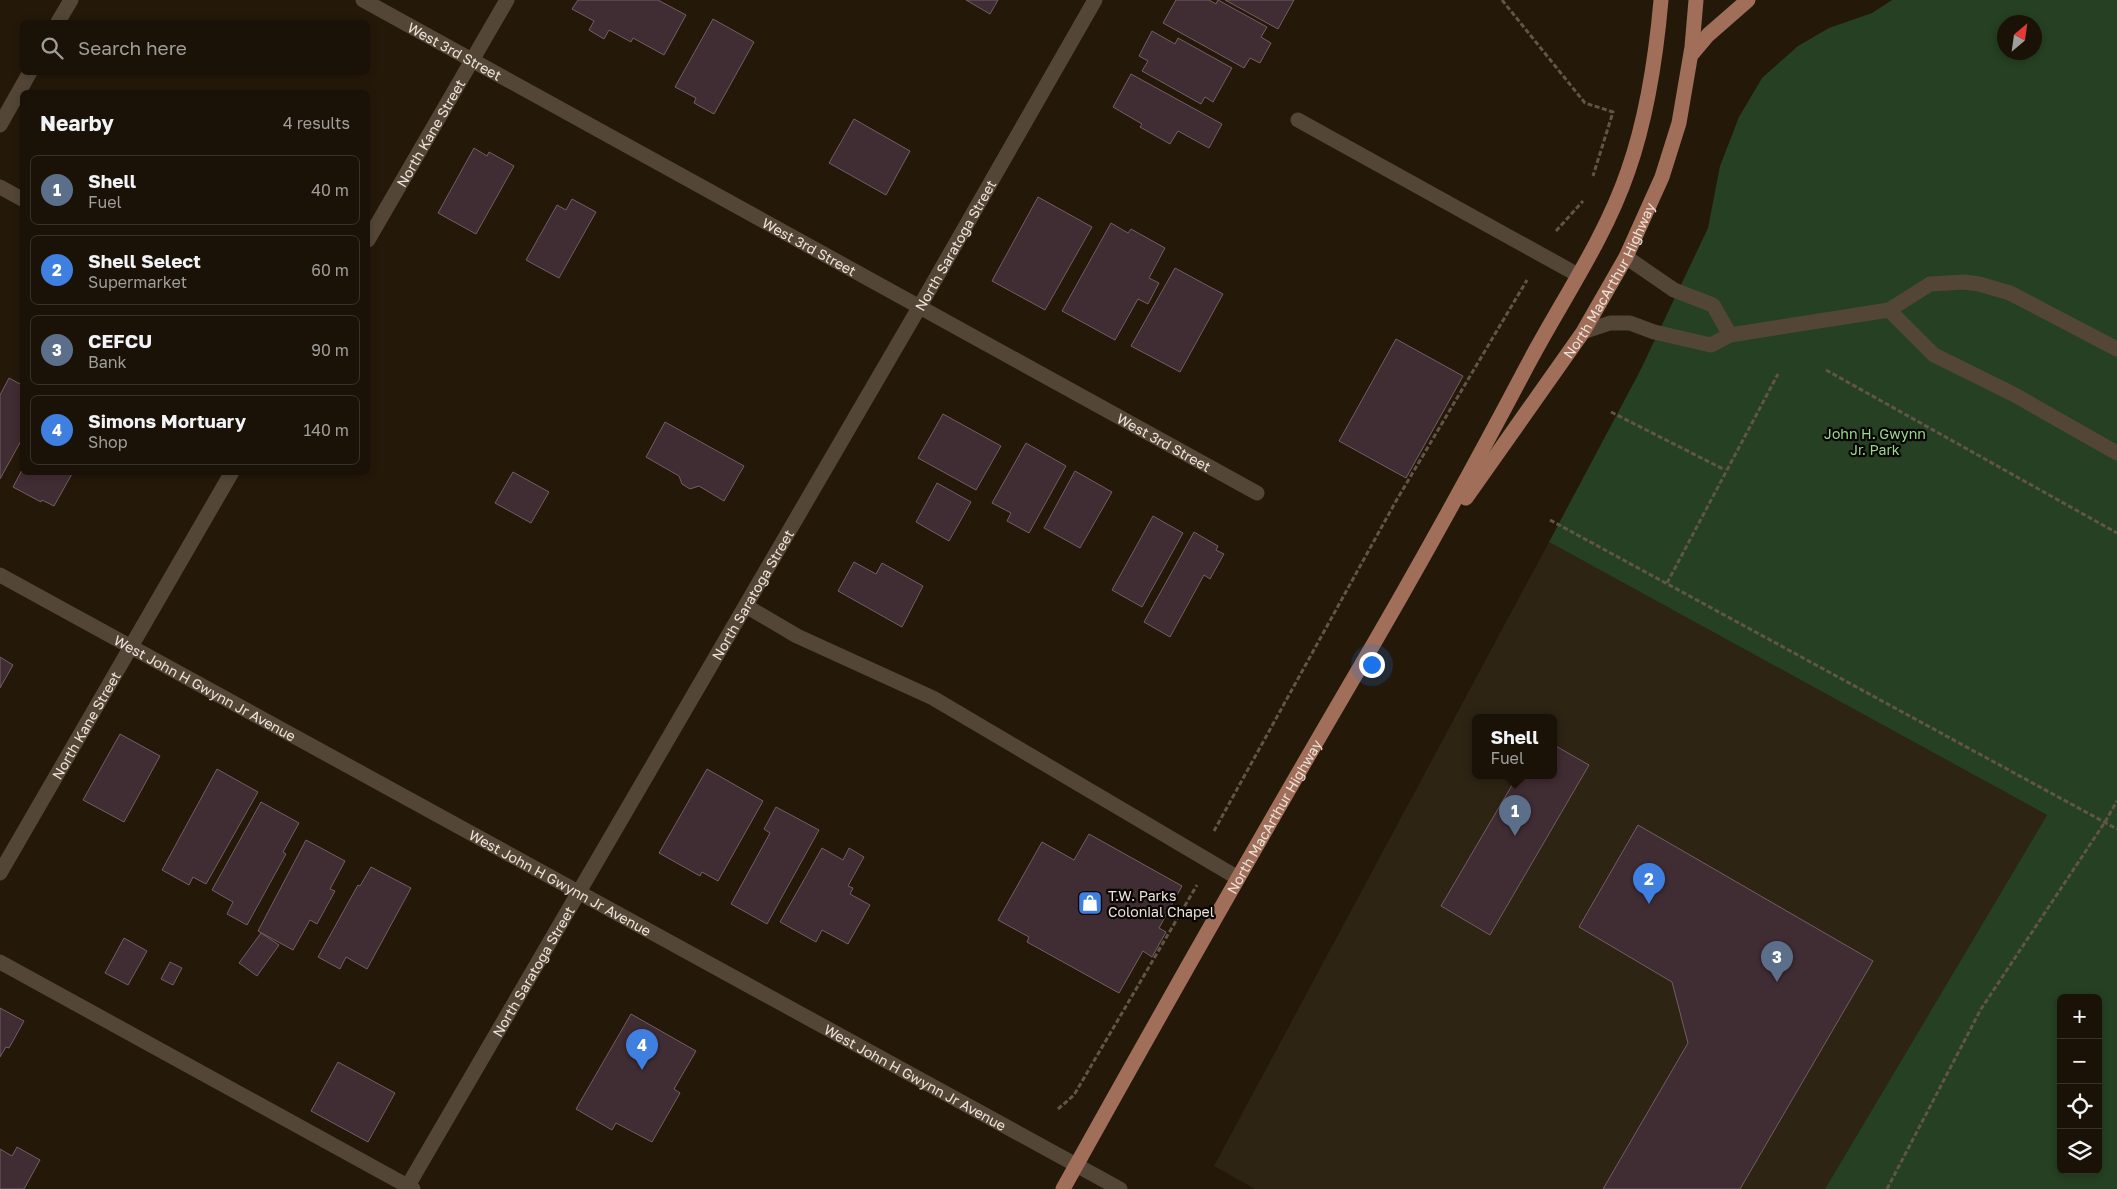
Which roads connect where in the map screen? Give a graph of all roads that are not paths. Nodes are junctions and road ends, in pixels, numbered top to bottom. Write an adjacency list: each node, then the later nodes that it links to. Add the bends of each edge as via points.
1 (71, 0): 8 (street)
2 (363, 0): 10 (street, West 3rd Street)
3 (507, 0): 10 (street, North Kane Street)
4 (1094, 0): 19 (street, North Saratoga Street)
5 (1661, 0): 18 (main road, North MacArthur Highway, via 1646,104 1631,163 1602,232)
6 (1696, 0): 9 (main road, North MacArthur Highway)
7 (1748, 0): 9 (main road, via 1708,35)
8 (59, 20)
9 (1691, 55): 17 (main road, North MacArthur Highway, via 1679,123 1662,177)
10 (472, 60): 16 (street, North Kane Street); 19 (street, West 3rd Street)
11 (28, 75): 13 (street)
12 (1298, 120): 18 (street)
13 (0, 125)
14 (0, 187): 15 (street)
15 (20, 198)
16 (370, 237)
17 (1626, 257): 21 (main road, North MacArthur Highway); 22 (street, via 1674,290 1712,305)
18 (1578, 275): 27 (main road, North MacArthur Highway)
19 (920, 306): 26 (street, West 3rd Street); 29 (street, North Saratoga Street)
20 (1889, 310): 22 (street); 23 (street, via 1930,284 1979,284 1995,287 2027,301); 24 (street, via 1934,356 2013,394)
21 (1583, 332): 22 (street, via 1610,323 1630,323 1710,345); 27 (main road, North MacArthur Highway, via 1471,491)
22 (1730, 335)
23 (2117, 349)
24 (2117, 453)
25 (230, 475): 30 (street, North Kane Street)
26 (1257, 493)
27 (1442, 526): 32 (main road, North MacArthur Highway)
28 (0, 575): 30 (street, West John H Gwynn Jr Avenue)
29 (746, 606): 32 (street, via 797,636 933,698); 33 (street, North Saratoga Street)
30 (131, 646): 31 (street, North Kane Street); 33 (street, West John H Gwynn Jr Avenue)
31 (0, 874)
32 (1238, 878): 35 (main road, North MacArthur Highway)
33 (579, 893): 35 (street, West John H Gwynn Jr Avenue); 36 (street, North Saratoga Street)
34 (0, 962): 36 (street)
35 (1076, 1165): 37 (main road, North MacArthur Highway); 38 (street, West John H Gwynn Jr Avenue)
36 (409, 1188)
37 (1063, 1189)
38 (1120, 1189)

